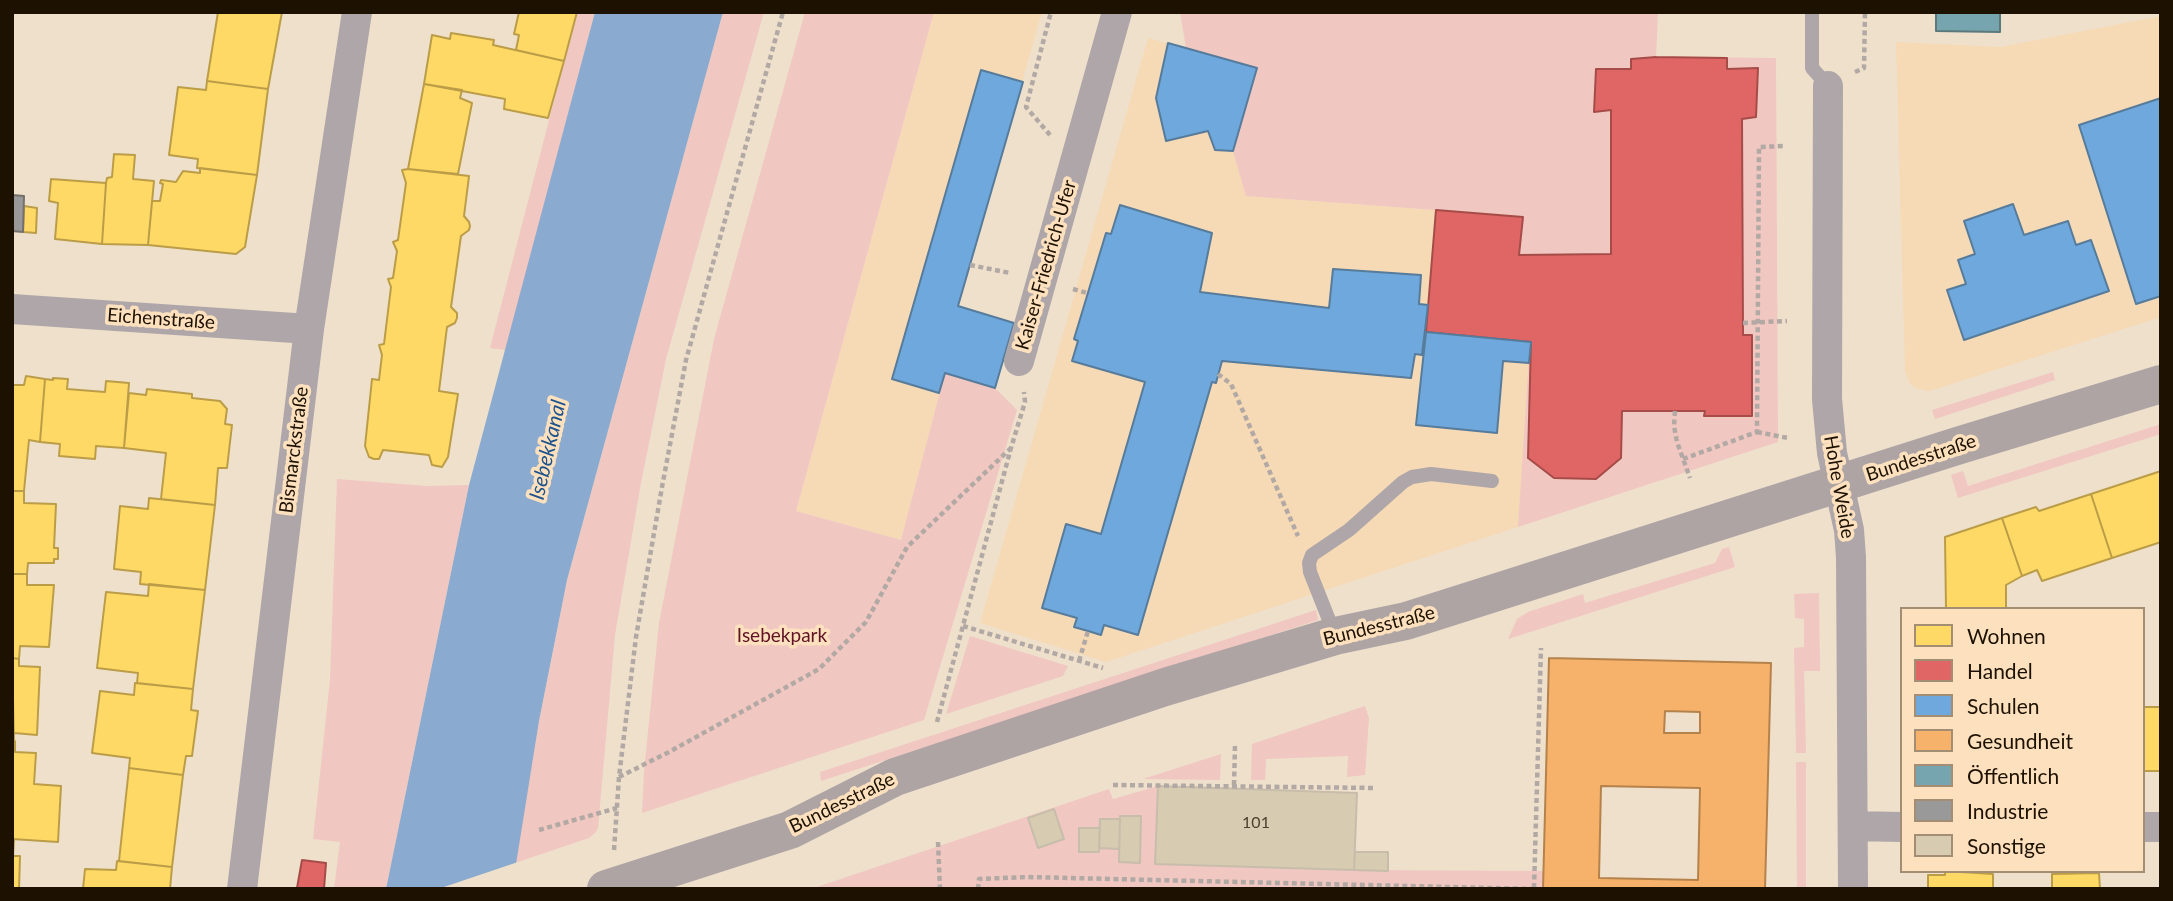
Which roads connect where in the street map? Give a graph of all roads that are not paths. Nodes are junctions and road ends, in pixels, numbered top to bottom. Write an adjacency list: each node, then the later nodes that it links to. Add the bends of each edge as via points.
1 (357, 12): 6 (street, Bismarckstraße)
2 (1117, 12): 7 (street, Kaiser-Friedrich-Ufer)
3 (1812, 12): 4 (lane, Hohe Weide, via 1812,68)
4 (1828, 86): 10 (street, Hohe Weide, via 1827,399)
5 (12, 309): 6 (street, Eichenstraße)
6 (309, 329): 14 (street, Bismarckstraße)
7 (1019, 361)
8 (2161, 384): 10 (street, Bundesstraße)
9 (1492, 481): 11 (lane, via 1431,474 1412,477 1312,555 1310,572)
10 (1839, 484): 11 (street, Bundesstraße, via 1418,617); 12 (street, Hohe Weide, via 1851,557)
11 (1335, 636): 15 (street, Bundesstraße, via 895,776 790,830)
12 (1854, 826): 13 (street); 16 (street, Hohe Weide)
13 (1900, 827)
14 (242, 889)
15 (606, 889)
16 (1853, 889)

